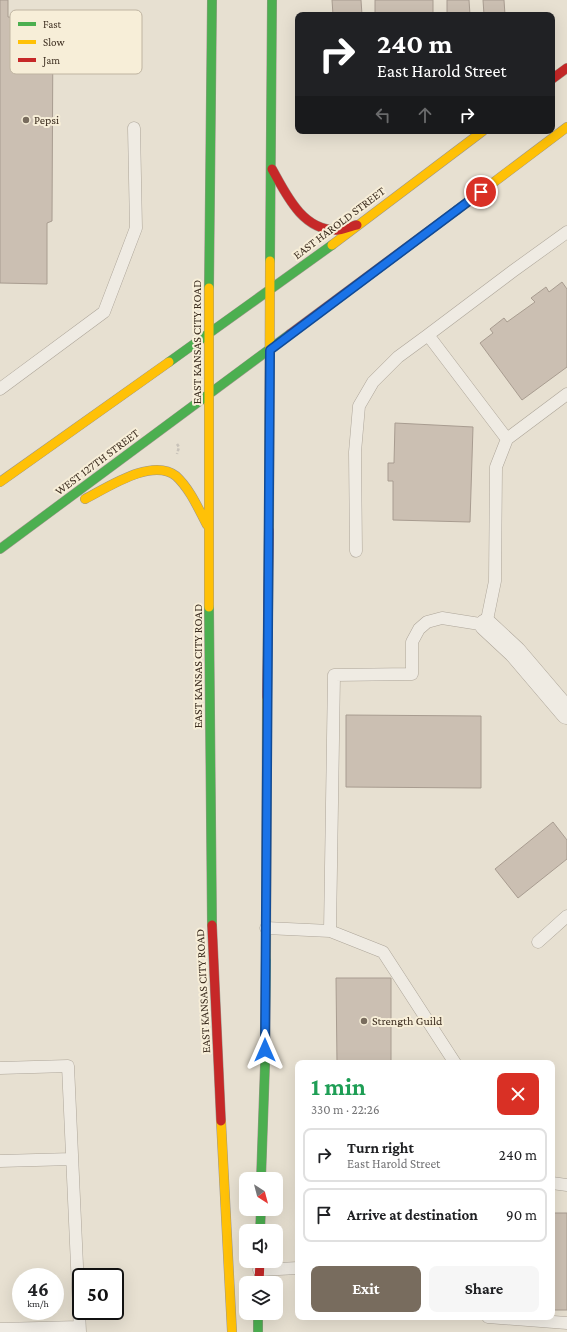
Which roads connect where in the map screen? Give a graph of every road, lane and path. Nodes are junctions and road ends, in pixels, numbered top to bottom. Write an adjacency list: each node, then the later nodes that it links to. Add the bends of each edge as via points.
1 (212, 0): 12 (main road, EAST KANSAS CITY ROAD)
2 (272, 0): 8 (main road)
3 (567, 68): 4 (main road)
4 (555, 77)
5 (567, 127): 14 (main road)
6 (134, 128): 15 (lane, via 136,228 104,312)
7 (479, 134): 9 (main road, EAST HAROLD STREET)
8 (272, 168): 9 (main road, via 299,213 311,222 335,230); 11 (main road)
9 (358, 225): 11 (main road, EAST HAROLD STREET)
10 (567, 232): 13 (lane)
11 (271, 289): 12 (main road, EAST HAROLD STREET); 14 (main road)
12 (209, 334): 17 (main road, EAST KANSAS CITY ROAD); 19 (main road)
13 (428, 335): 18 (lane); 23 (lane, via 398,357 373,382 359,406 356,452)
14 (270, 350): 17 (main road); 27 (main road)
15 (0, 389)
16 (567, 394): 18 (lane)
17 (209, 395): 20 (main road, WEST 127TH STREET); 21 (main road, EAST KANSAS CITY ROAD)
18 (508, 438): 24 (lane, via 496,467 495,581)
19 (0, 482)
20 (36, 524): 21 (main road, via 132,476 149,471 162,472 176,478 188,491); 22 (main road, WEST 127TH STREET)
21 (209, 528): 44 (main road, EAST KANSAS CITY ROAD, via 212,932)
22 (0, 549)
23 (356, 551)
24 (486, 625): 25 (street, via 515,652); 28 (lane, via 442,618 427,622 419,629 412,642 412,674 334,675)
25 (567, 713)
26 (567, 916): 29 (lane)
27 (266, 928): 28 (lane); 34 (main road)
28 (330, 931): 30 (lane, via 383,952)
29 (538, 942)
30 (454, 1060)
31 (0, 1068): 32 (lane, via 68,1066)
32 (72, 1159): 33 (lane); 43 (lane)
33 (0, 1161)
34 (261, 1172)
35 (555, 1183): 36 (lane)
36 (567, 1185)
37 (283, 1267): 38 (lane)
38 (295, 1268)
39 (258, 1320): 45 (main road)
40 (522, 1320): 41 (lane)
41 (567, 1324)
42 (0, 1329): 43 (lane)
43 (79, 1329)
44 (232, 1332)
45 (258, 1332)

